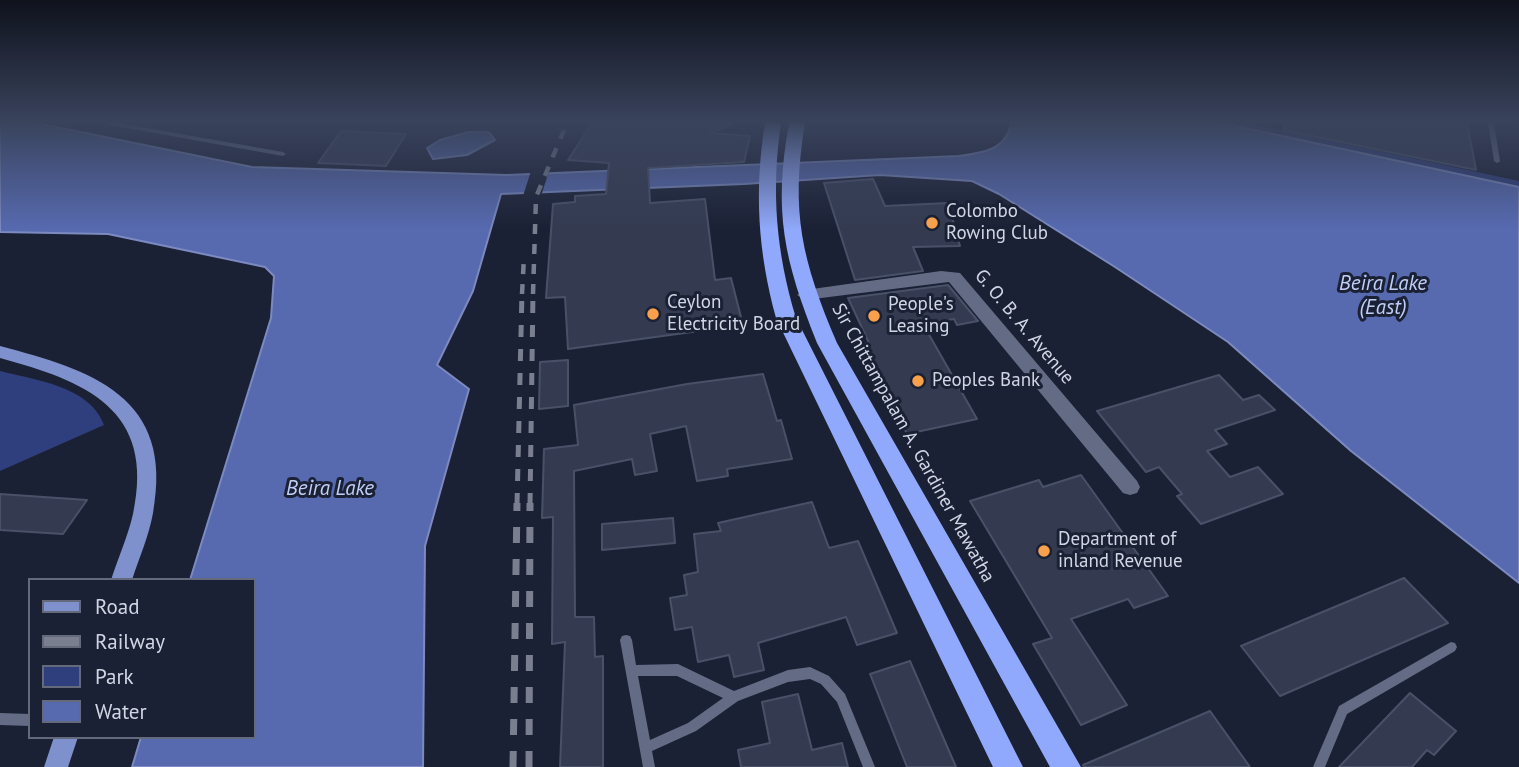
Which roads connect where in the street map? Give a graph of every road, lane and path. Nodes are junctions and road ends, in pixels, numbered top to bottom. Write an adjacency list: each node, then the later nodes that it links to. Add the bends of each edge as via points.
1 (767, 159): 3 (highway, Sir Chittampalam A. Gardiner Mawatha)
2 (790, 159): 3 (highway, Sir Chittampalam A. Gardiner Mawatha)
3 (776, 188): 4 (highway, Sir Chittampalam A. Gardiner Mawatha); 19 (highway, Sir Chittampalam A. Gardiner Mawatha, via 767,244 786,318)
4 (805, 295): 6 (street, G. O. B. A. Avenue, via 954,277); 20 (highway, Sir Chittampalam A. Gardiner Mawatha, via 827,343)
5 (0, 352): 7 (main road, via 62,369 109,392 133,417 145,450 146,482 143,517)
6 (1130, 488)
7 (122, 578)
8 (625, 640): 10 (lane)
9 (1451, 647): 21 (lane, via 1343,710)
10 (632, 671): 11 (lane, via 678,670); 15 (lane)
11 (734, 697): 15 (lane, via 692,727); 18 (lane, via 788,676 810,673 825,680 841,698)
12 (0, 719): 13 (lane)
13 (28, 720)
14 (65, 739): 16 (main road)
15 (647, 747): 17 (lane)
16 (56, 767)
17 (649, 767)
18 (869, 767)
19 (1008, 767)
20 (1066, 767)
21 (1319, 767)

